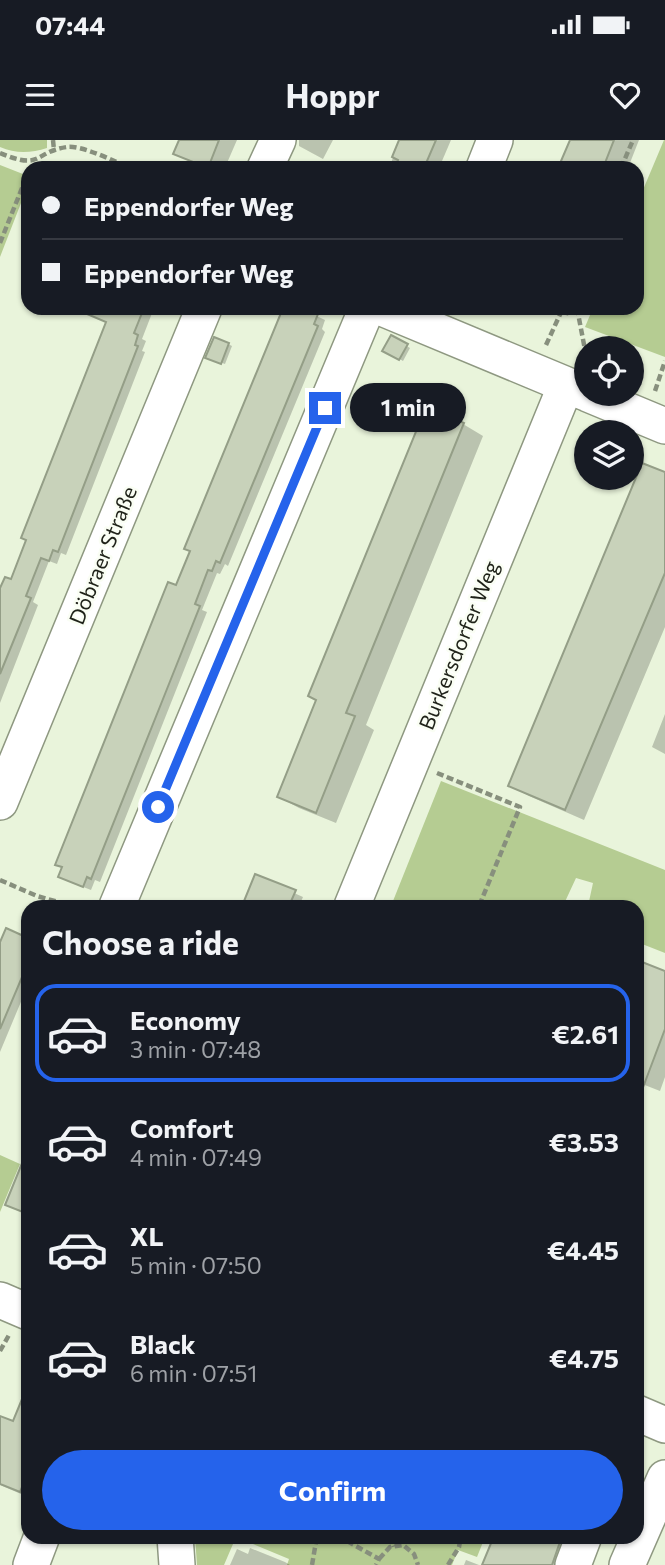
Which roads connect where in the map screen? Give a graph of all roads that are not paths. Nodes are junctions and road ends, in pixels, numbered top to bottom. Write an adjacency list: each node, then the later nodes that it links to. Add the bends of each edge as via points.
1 (278, 140): 3 (street)
2 (495, 140): 4 (street)
3 (268, 161)
4 (487, 161)
5 (201, 315): 12 (street, Döbraer Straße)
6 (364, 315): 13 (street)
7 (423, 315): 8 (street)
8 (574, 388)
9 (574, 404): 14 (street, Burkersdorfer Weg, via 410,762)
10 (616, 406): 11 (street)
11 (665, 426)
12 (0, 802)
13 (120, 900)
14 (354, 900)
15 (0, 1300): 16 (street)
16 (21, 1309)
17 (644, 1416): 18 (street)
18 (665, 1425)
19 (665, 1478): 20 (street)
20 (644, 1519)
21 (39, 1544): 24 (street)
22 (176, 1544): 25 (street)
23 (581, 1544): 26 (street)
24 (31, 1565)
25 (177, 1565)
26 (573, 1565)

